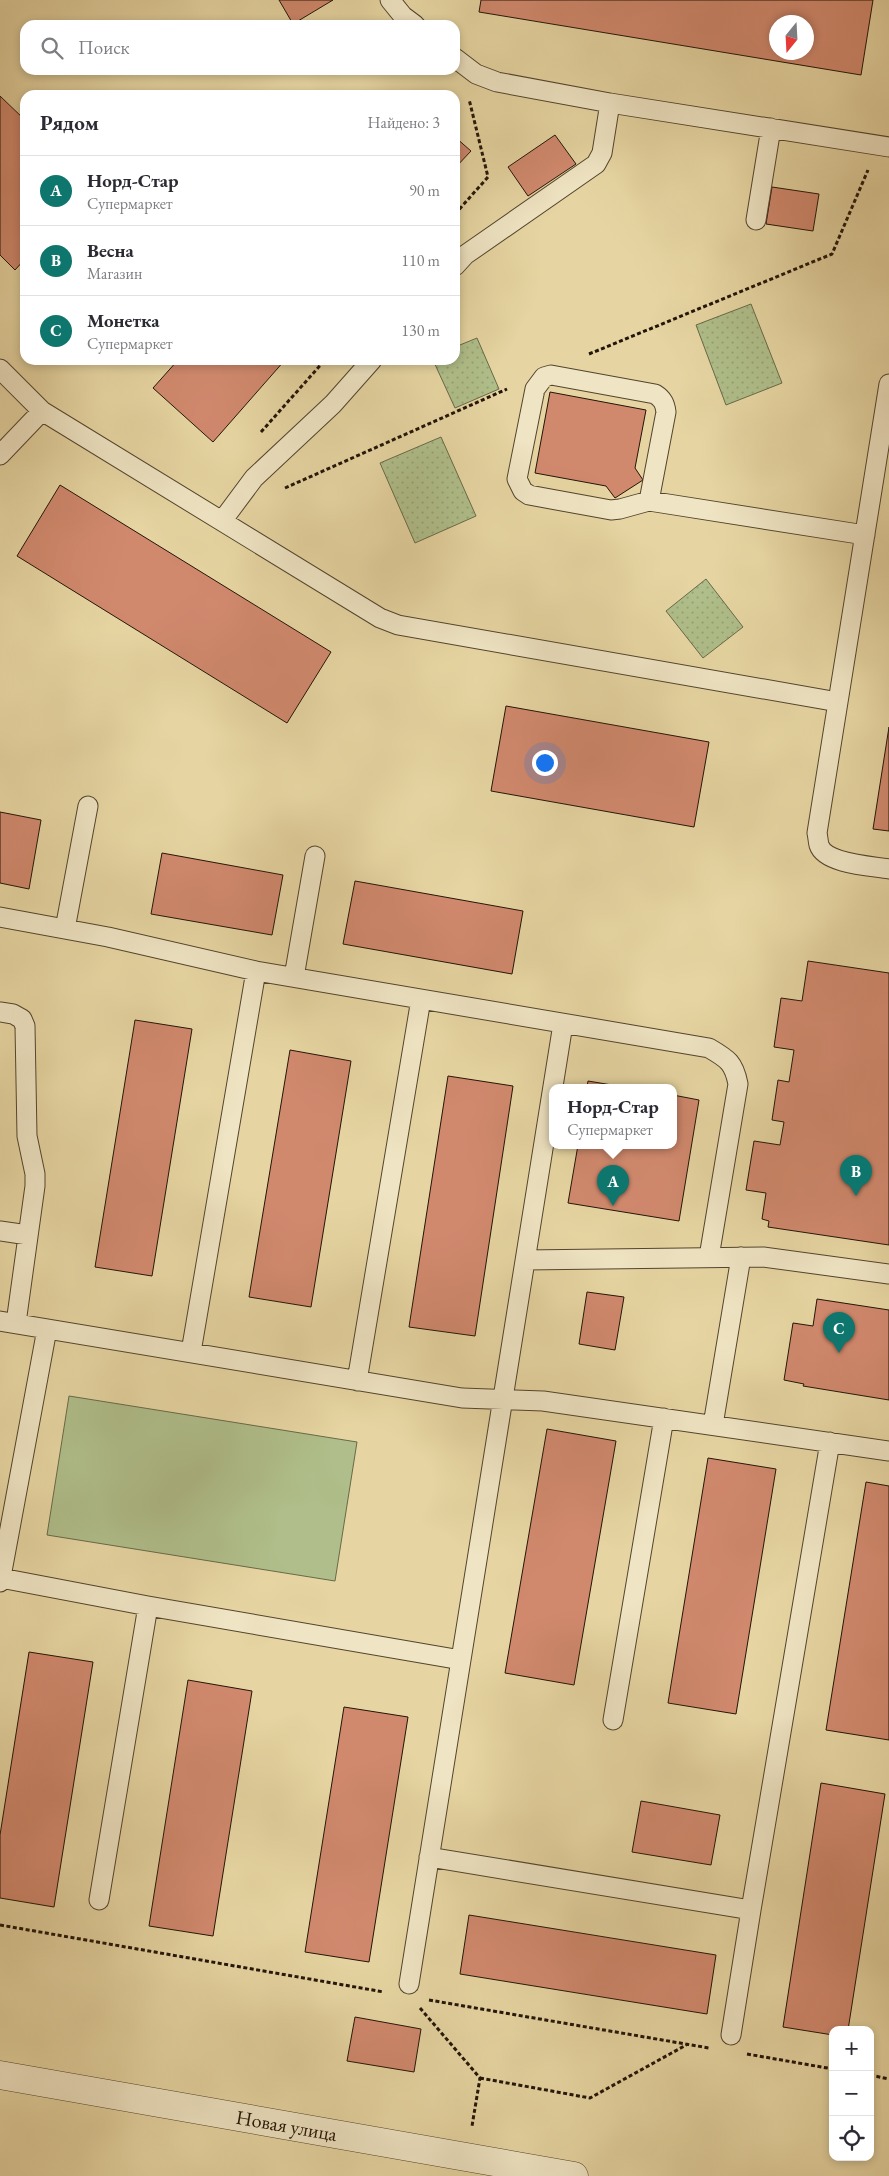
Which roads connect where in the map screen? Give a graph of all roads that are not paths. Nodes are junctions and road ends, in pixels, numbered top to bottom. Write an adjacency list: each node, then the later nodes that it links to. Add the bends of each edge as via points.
1 (390, 0): 2 (lane)
2 (408, 20)
3 (460, 62): 4 (lane, via 476,74 497,82)
4 (610, 103): 5 (lane); 8 (lane, via 602,153 596,164)
5 (771, 128): 6 (lane); 7 (lane)
6 (889, 147)
7 (756, 220)
8 (460, 260)
9 (368, 365): 15 (lane, via 333,404 254,478)
10 (0, 368): 12 (lane)
11 (889, 384): 16 (lane)
12 (42, 412): 13 (lane); 15 (lane)
13 (0, 455)
14 (649, 501): 14 (lane, via 666,412 661,398 655,394 551,375 544,377 535,389 518,479 523,491 529,495 611,510); 16 (lane)
15 (222, 521): 17 (lane, via 380,618 398,625)
16 (864, 535): 17 (lane)
17 (838, 702): 20 (lane, via 818,833 819,847 838,860)
18 (88, 806): 22 (lane)
19 (315, 856): 24 (lane)
20 (889, 869)
21 (0, 917): 22 (lane)
22 (65, 929): 23 (lane)
23 (256, 970): 24 (lane); 38 (lane)
24 (294, 977): 25 (lane)
25 (421, 999): 27 (lane); 39 (lane)
26 (0, 1012): 31 (lane, via 22,1019 24,1026 27,1136 35,1174)
27 (563, 1024): 28 (lane); 32 (lane, via 709,1048 726,1058 735,1069 738,1084)
28 (553, 1084)
29 (549, 1111): 34 (lane)
30 (0, 1231): 31 (lane)
31 (28, 1235): 36 (lane)
32 (709, 1257): 33 (lane); 34 (lane)
33 (741, 1257): 35 (lane, via 763,1257); 42 (lane)
34 (525, 1260): 40 (lane)
35 (889, 1274)
36 (8, 1322): 37 (lane)
37 (47, 1329): 38 (lane); 45 (lane)
38 (191, 1352): 39 (lane)
39 (357, 1381): 40 (lane, via 462,1398)
40 (503, 1399): 41 (lane, via 543,1401); 47 (lane)
41 (664, 1418): 42 (lane); 48 (lane)
42 (713, 1425): 43 (lane)
43 (830, 1442): 44 (lane); 51 (lane)
44 (889, 1451)
45 (0, 1580): 46 (lane)
46 (148, 1606): 47 (lane); 50 (lane)
47 (461, 1660): 49 (lane)
48 (613, 1720)
49 (429, 1857): 51 (lane); 52 (lane)
50 (99, 1900)
51 (750, 1910): 53 (lane)
52 (409, 1984)
53 (732, 2035)
54 (0, 2075): 55 (street, Новая улица)
55 (574, 2176)

